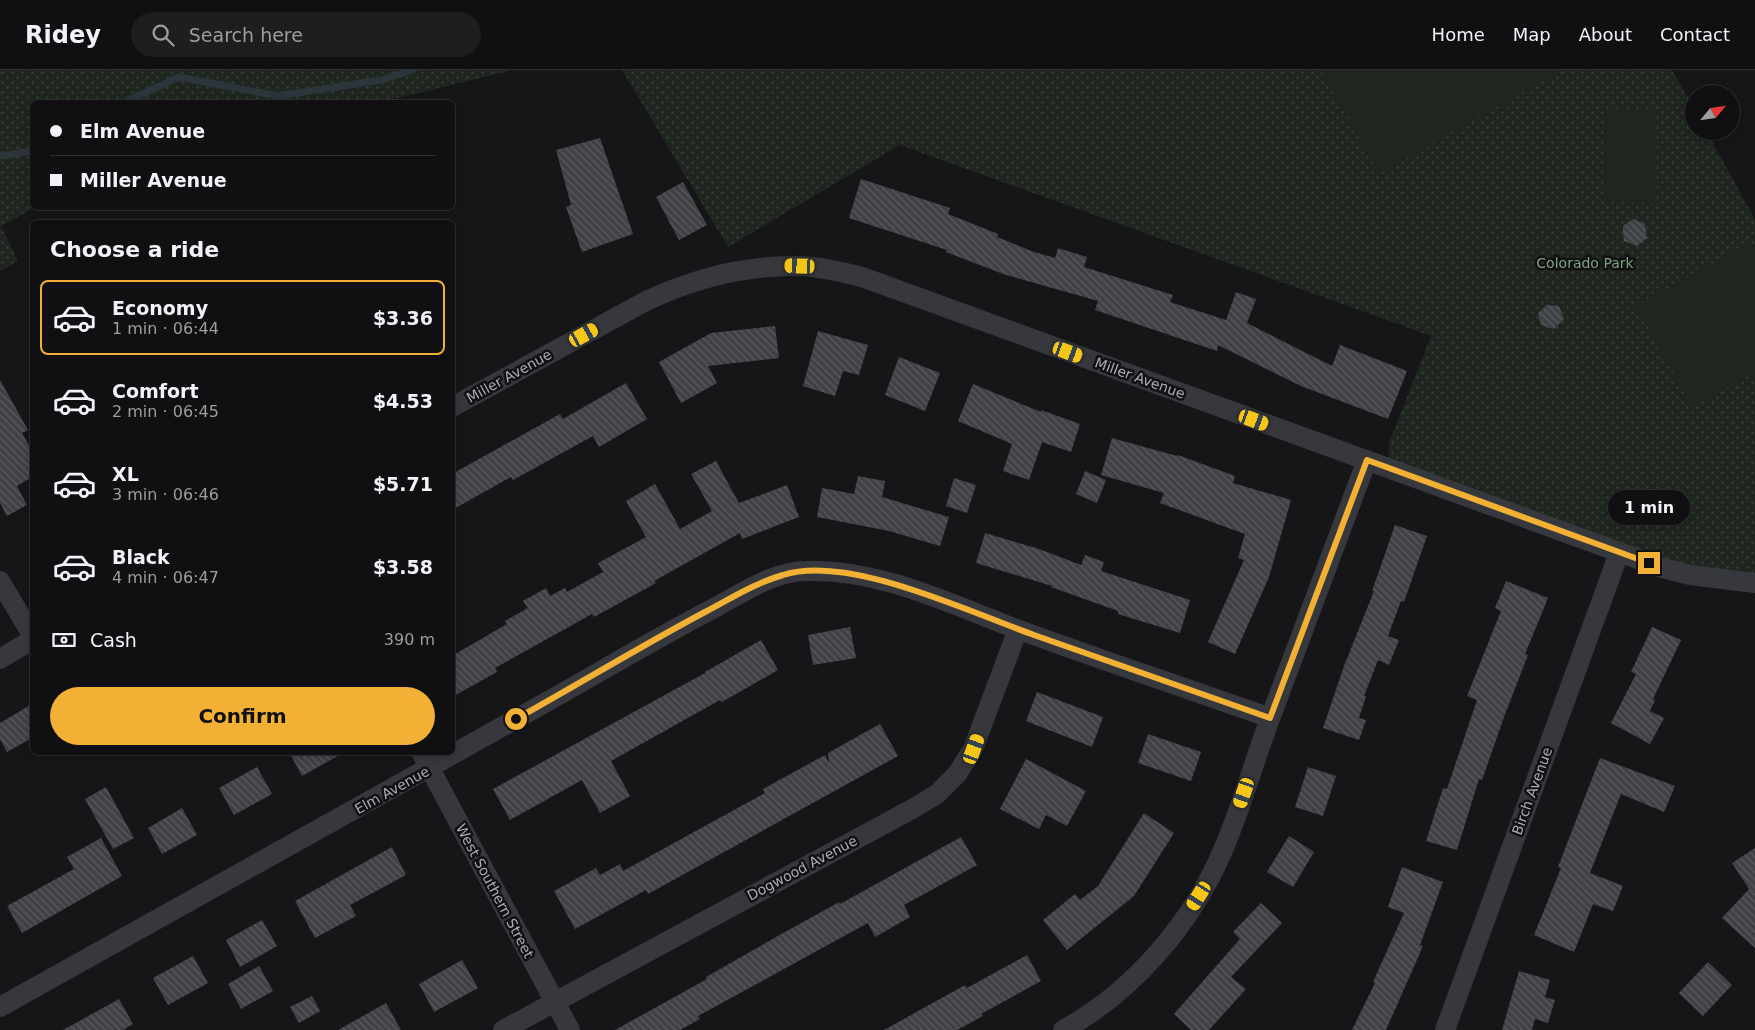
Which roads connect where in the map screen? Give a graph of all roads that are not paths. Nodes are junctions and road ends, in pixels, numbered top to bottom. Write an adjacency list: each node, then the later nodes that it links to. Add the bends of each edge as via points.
1 (455, 404): 2 (street, Miller Avenue, via 678,286 743,269 812,267 862,276)
2 (1367, 460): 3 (street, Miller Avenue); 10 (street)
3 (1619, 553): 5 (street, Miller Avenue, via 1690,575); 19 (street, Birch Avenue)
4 (0, 581): 7 (street)
5 (1755, 583)
6 (1018, 629): 10 (street, Elm Avenue); 11 (street, Elm Avenue, via 919,592 866,577 831,571 783,574 756,585); 14 (street, Dogwood Avenue, via 974,749 957,774 936,794)
7 (30, 632)
8 (30, 641): 9 (street)
9 (0, 658)
10 (1270, 718): 18 (street, via 1224,849 1190,910 1143,970 1092,1013)
11 (455, 745)
12 (436, 755): 13 (street, Elm Avenue)
13 (425, 761): 14 (street, West Southern Street); 15 (street, Elm Avenue)
14 (554, 1002): 16 (street, Dogwood Avenue); 17 (street, West Southern Street)
15 (0, 1007)
16 (503, 1030)
17 (570, 1030)
18 (1063, 1030)
19 (1445, 1030)

